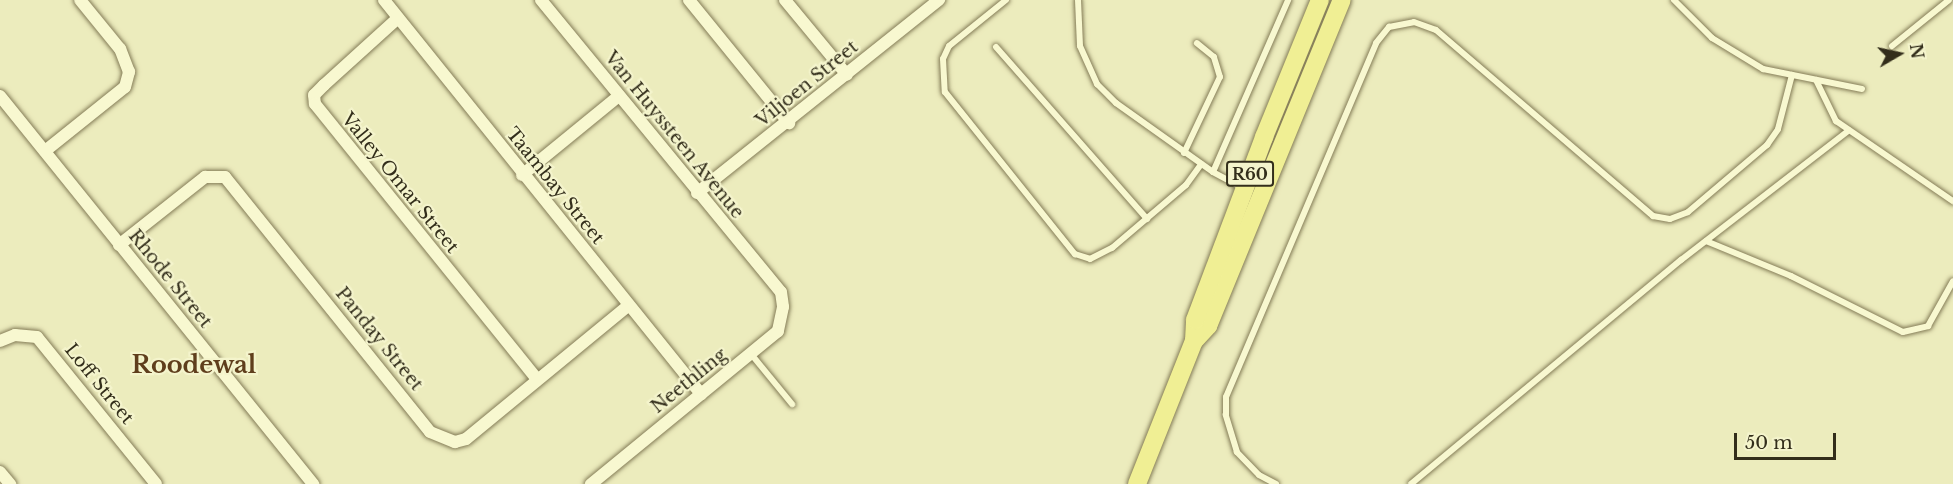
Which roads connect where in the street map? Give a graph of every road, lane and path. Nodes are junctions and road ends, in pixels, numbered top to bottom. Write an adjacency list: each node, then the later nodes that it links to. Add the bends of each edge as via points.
1 (80, 0): 26 (street, via 120,49 129,72 125,87)
2 (384, 0): 14 (street, Taambay Street)
3 (541, 0): 23 (street, Van Huyssteen Avenue)
4 (689, 0): 24 (street)
5 (785, 0): 18 (street)
6 (939, 0): 18 (street, Viljoen Street)
7 (1006, 0): 34 (lane, via 966,30 943,59 945,92 953,108 1075,255 1098,256)
8 (1078, 0): 27 (lane, via 1080,46 1097,84)
9 (1288, 0): 29 (lane)
10 (1320, 0): 31 (main road, R60)
11 (1342, 0): 31 (main road, R60)
12 (1674, 0): 19 (lane, via 1740,57)
13 (1949, 0): 17 (lane)
14 (398, 18): 30 (street, Taambay Street); 42 (street, Valley Omar Street, via 319,90 315,105)
15 (1197, 43): 27 (lane, via 1214,57 1220,78)
16 (996, 46): 34 (lane)
17 (1892, 46)
18 (847, 75): 24 (street, Viljoen Street)
19 (1792, 75): 20 (lane); 51 (lane, via 1778,129 1767,145 1688,212 1670,219 1653,216 1436,30 1414,21 1389,27 1376,43 1226,398 1226,416 1237,452 1259,475)
20 (1816, 81): 21 (lane); 25 (lane, via 1836,122)
21 (1862, 88)
22 (0, 96): 26 (street, Rhode Street)
23 (619, 96): 30 (street); 32 (street, Van Huyssteen Avenue)
24 (789, 123): 32 (street, Viljoen Street)
25 (1849, 130): 33 (lane); 35 (lane)
26 (45, 151): 36 (street, Rhode Street)
27 (1184, 153): 28 (lane)
28 (1202, 164): 29 (lane); 34 (lane)
29 (1213, 172): 31 (lane)
30 (522, 175): 39 (street, Taambay Street)
31 (1252, 192): 50 (main road, R60, via 1195,320 1194,341)
32 (696, 193): 38 (street, Van Huyssteen Avenue)
33 (1953, 201)
34 (1147, 219)
35 (1706, 240): 37 (lane, via 1791,276 1903,332 1928,326); 52 (lane)
36 (120, 245): 42 (street, Panday Street, via 205,177 225,177 430,432 442,440 466,440); 48 (street, Rhode Street)
37 (1953, 281)
38 (781, 292): 41 (street, Neethling, via 781,326)
39 (628, 306): 42 (street, Panday Street); 43 (street, Taambay Street)
40 (0, 341): 47 (street, Loff Street, via 26,334 44,344)
41 (751, 354): 43 (street, Neethling); 44 (lane)
42 (537, 379)
43 (701, 394): 49 (street, Neethling)
44 (792, 404)
45 (0, 472): 46 (street)
46 (10, 484)
47 (156, 484)
48 (313, 484)
49 (591, 484)
50 (1137, 484)
51 (1276, 484)
52 (1411, 484)

